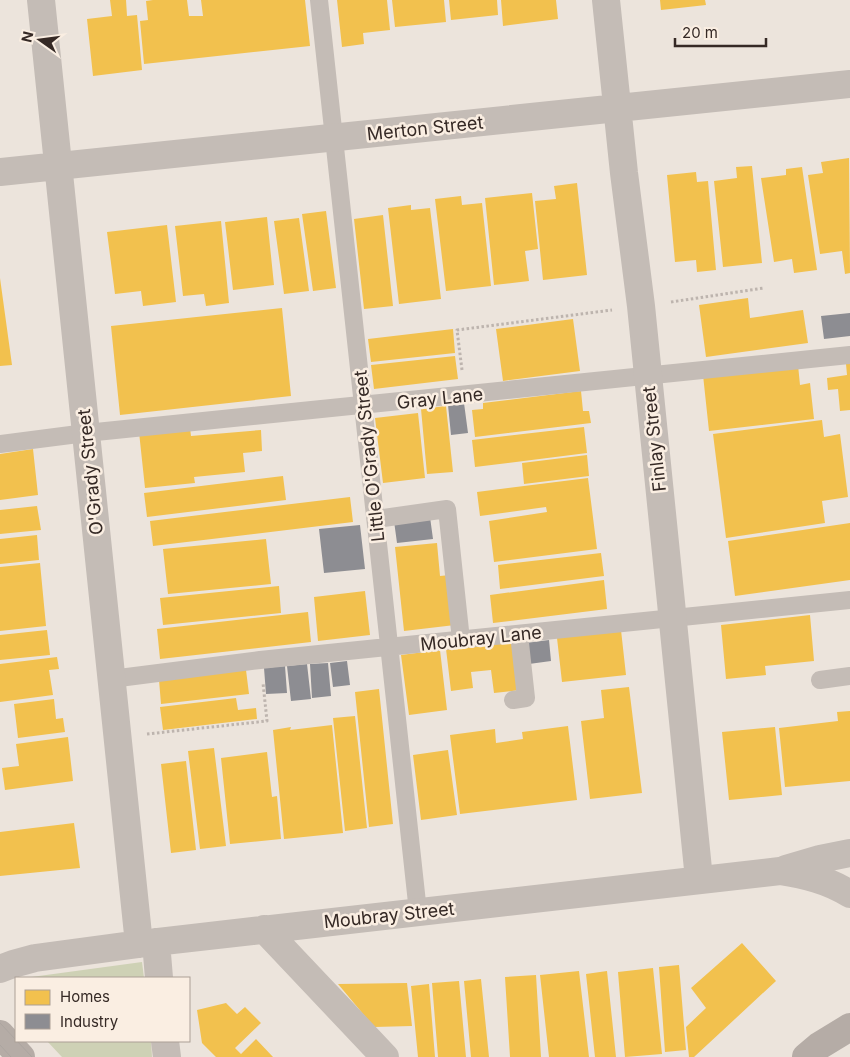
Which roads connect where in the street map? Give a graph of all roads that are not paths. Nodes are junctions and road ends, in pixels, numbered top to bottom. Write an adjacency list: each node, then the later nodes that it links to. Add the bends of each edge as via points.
1 (41, 0): 7 (street, O'Grady Street)
2 (319, 0): 6 (lane, Little O'Grady Street)
3 (606, 0): 5 (street, Finlay Street)
4 (850, 84): 5 (street, Merton Street)
5 (617, 109): 6 (street, Merton Street); 10 (street, Finlay Street)
6 (335, 138): 7 (street, Merton Street); 11 (lane, Little O'Grady Street)
7 (58, 166): 8 (street, Merton Street); 12 (street, O'Grady Street)
8 (0, 172)
9 (850, 355): 10 (lane, Gray Lane)
10 (647, 376): 11 (lane, Gray Lane); 16 (street, Finlay Street)
11 (364, 406): 12 (lane, Gray Lane); 14 (lane, Little O'Grady Street)
12 (86, 433): 13 (lane, Gray Lane); 21 (street, O'Grady Street)
13 (0, 444)
14 (376, 519): 18 (lane, via 447,509); 19 (lane, Little O'Grady Street)
15 (850, 600): 16 (lane, Moubray Lane)
16 (673, 619): 17 (lane, Moubray Lane); 26 (street, Finlay Street)
17 (519, 634): 18 (lane, Moubray Lane); 23 (lane, via 526,698)
18 (461, 640): 19 (lane, Moubray Lane)
19 (389, 647): 21 (lane, Moubray Lane); 28 (lane, Little O'Grady Street)
20 (850, 676): 22 (lane)
21 (112, 679): 30 (street, O'Grady Street, via 117,738)
22 (820, 680)
23 (513, 700)
24 (850, 853): 25 (street, Moubray Street)
25 (780, 871): 26 (street, Moubray Street); 27 (street, Moubray Street, via 817,878)
26 (699, 879): 28 (street, Moubray Street)
27 (850, 894)
28 (418, 912): 29 (street, Moubray Street)
29 (264, 929): 30 (street, Moubray Street); 40 (street)
30 (148, 943): 31 (street, Moubray Street, via 35,958); 32 (street, O'Grady Street)
31 (0, 969)
32 (160, 977)
33 (850, 1012): 37 (street)
34 (850, 1026): 37 (street)
35 (0, 1034): 38 (street)
36 (165, 1042): 39 (street)
37 (813, 1051)
38 (21, 1057)
39 (167, 1057)
40 (385, 1057)

